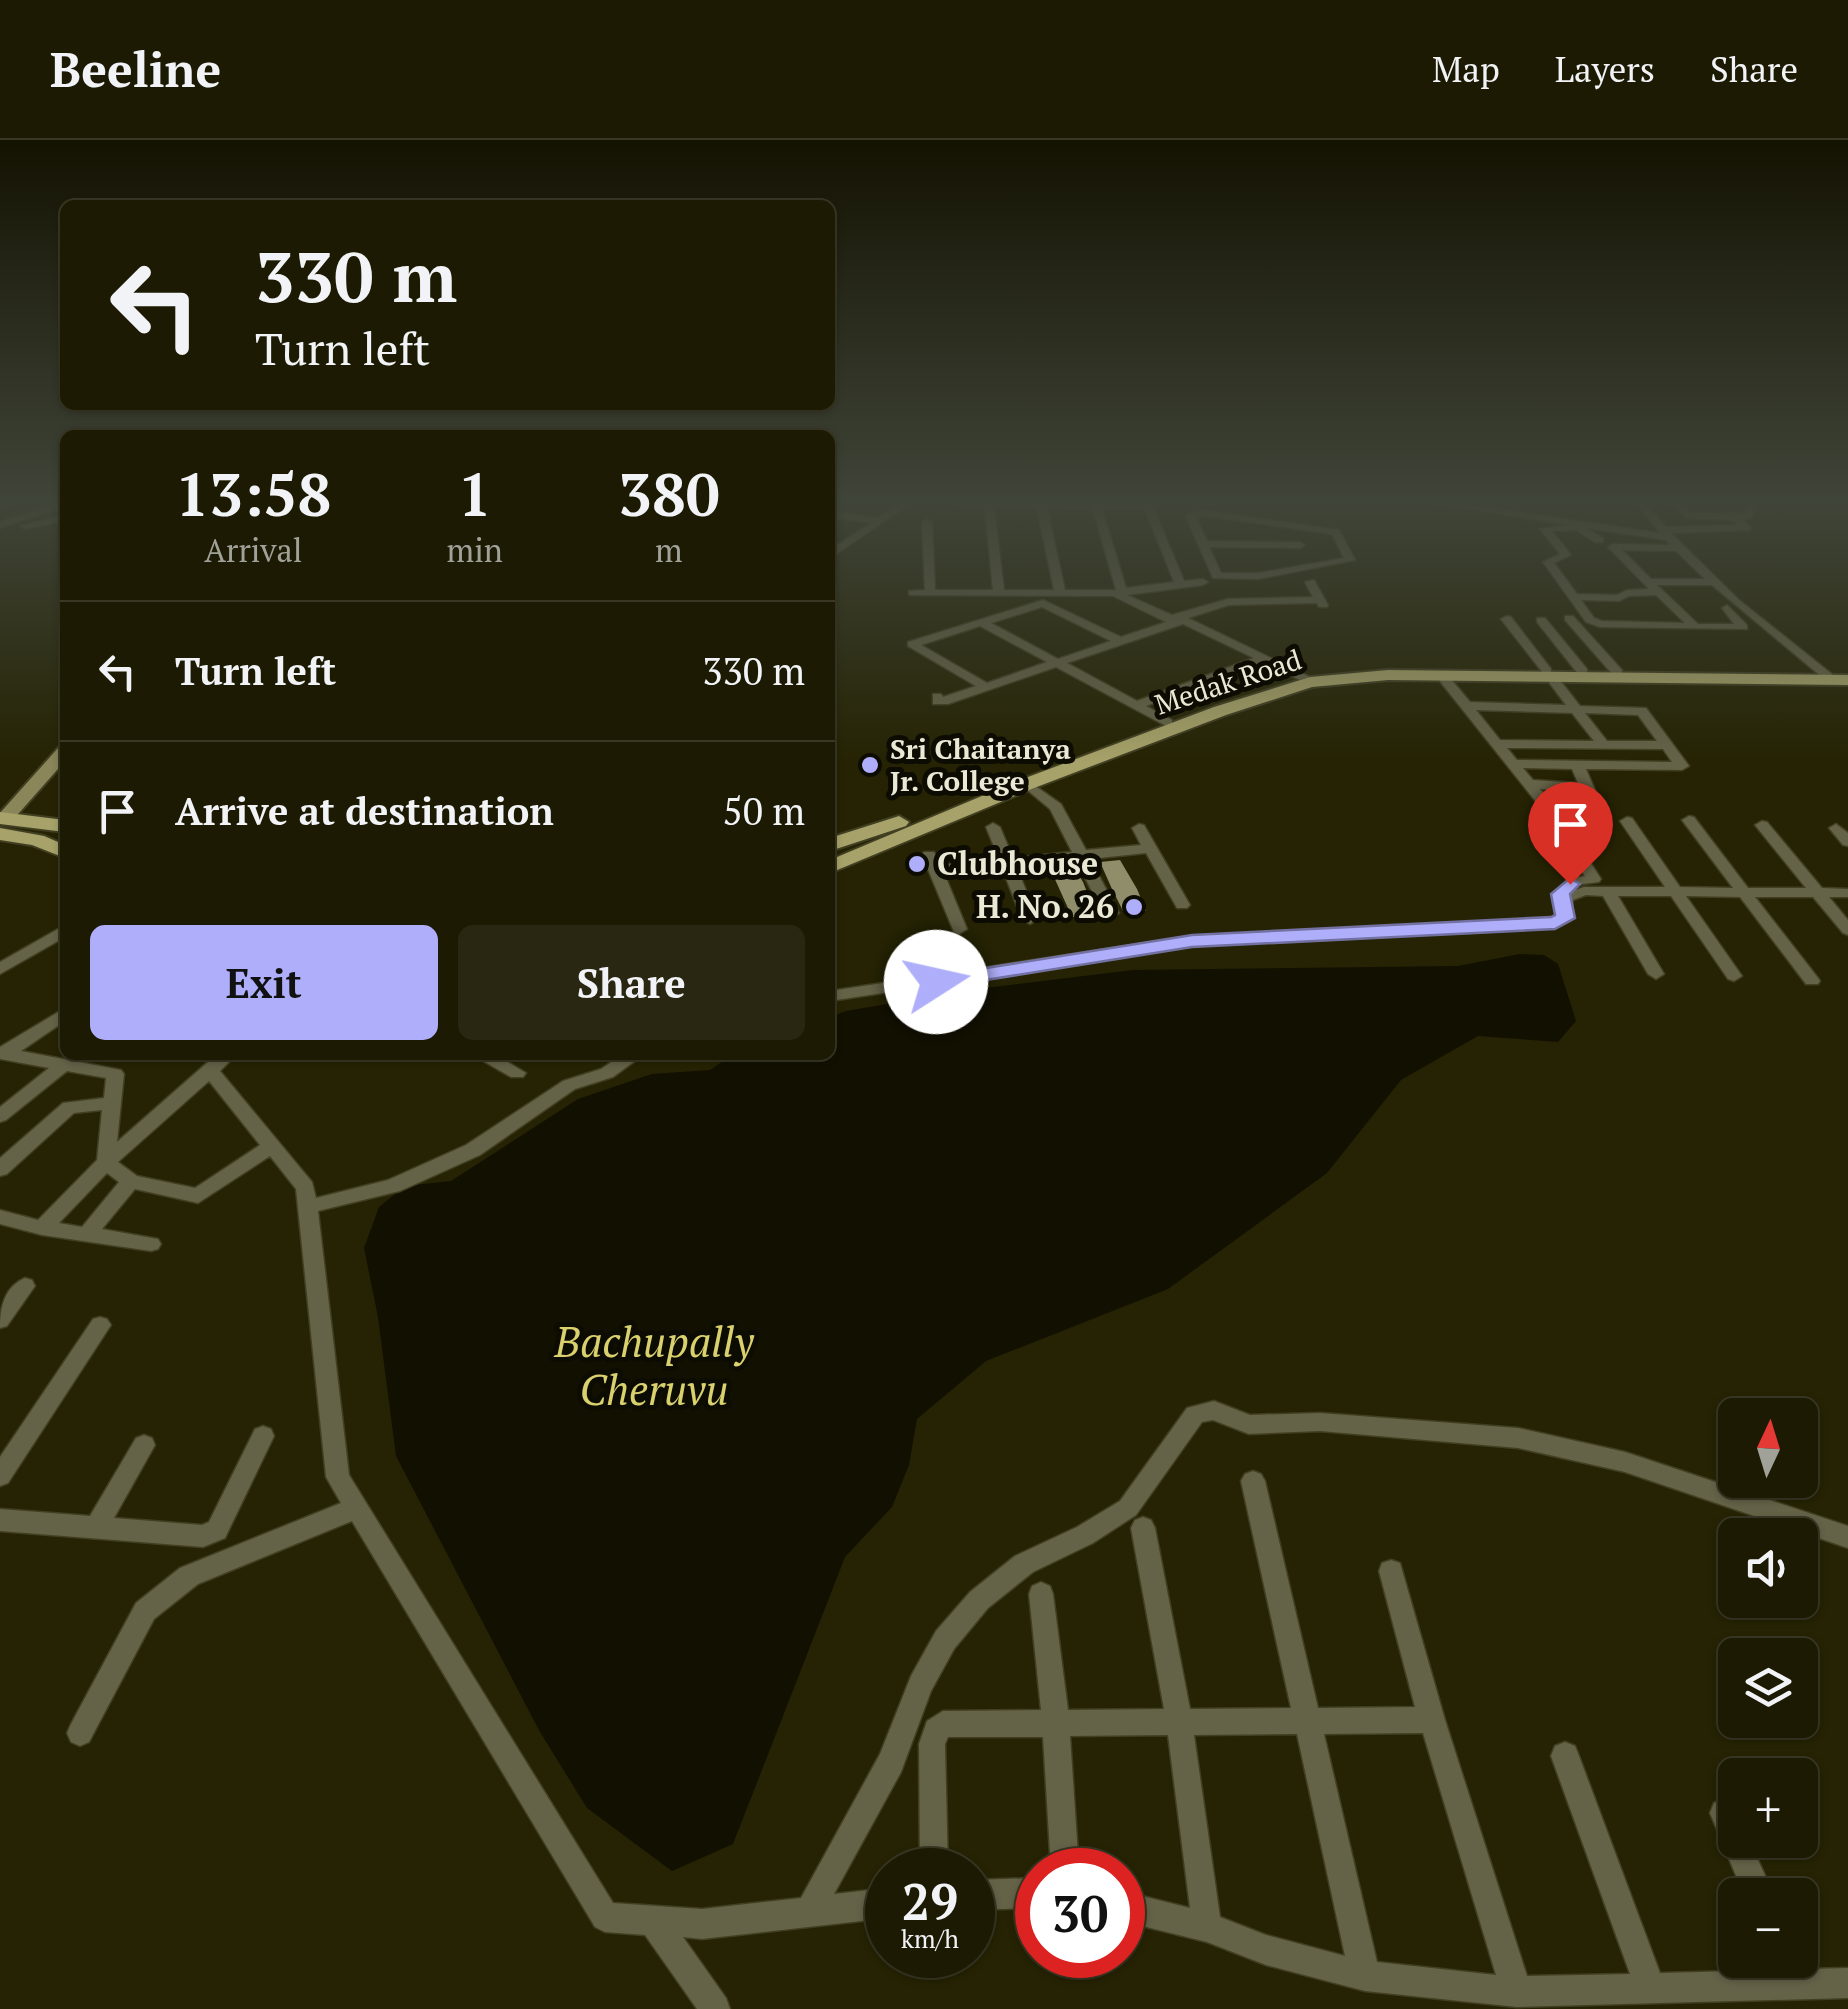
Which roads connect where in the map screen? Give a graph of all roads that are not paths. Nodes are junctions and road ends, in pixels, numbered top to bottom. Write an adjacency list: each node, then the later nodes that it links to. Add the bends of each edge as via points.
1 (1136, 590): 9 (street)
2 (1260, 590): 15 (street)
3 (1316, 590): 15 (street, via 1324,604)
4 (1569, 590): 13 (street)
5 (1708, 590): 22 (street, via 1744,627)
6 (1724, 590): 30 (street)
7 (930, 592): 8 (street); 11 (street)
8 (998, 592): 12 (street)
9 (1121, 592): 12 (street); 17 (street)
10 (1658, 592): 14 (street); 22 (street)
11 (913, 593)
12 (1060, 593)
13 (1573, 596): 14 (street); 21 (street, via 1594,623)
14 (1619, 598): 21 (street)
15 (1264, 604): 17 (street)
16 (1568, 618): 27 (street)
17 (1177, 619): 23 (street); 24 (street)
18 (1507, 620): 28 (street)
19 (1541, 620): 26 (street)
20 (982, 622): 23 (street, via 1042,603); 25 (street); 25 (street, via 912,644 983,685)
21 (1642, 626): 22 (street)
22 (1695, 627)
23 (1118, 640): 25 (street)
24 (1260, 660): 31 (street); 33 (street)
25 (1056, 661): 33 (street)
26 (1583, 672): 27 (main road, Medak Road); 28 (main road, Medak Road)
27 (1618, 673): 30 (main road, Medak Road)
28 (1549, 674): 29 (main road, Medak Road); 31 (main road, Medak Road, via 1385,670); 32 (main road, Medak Road); 35 (street)
29 (1441, 675): 34 (street); 46 (main road, Medak Road, via 1292,686)
30 (1828, 675): 32 (main road, Medak Road)
31 (1300, 678): 36 (main road, Medak Road)
32 (1848, 678)
33 (1136, 705): 36 (street)
34 (1468, 706): 37 (street); 38 (street)
35 (1576, 709): 37 (street); 39 (street); 40 (street, via 1642,710)
36 (1168, 723): 63 (main road, Medak Road, via 954,804)
37 (1522, 726): 38 (street); 39 (street)
38 (1498, 744): 42 (street)
39 (1599, 744): 40 (street); 44 (street)
40 (1667, 745): 44 (street, via 1682,766)
41 (60, 757): 54 (main road)
42 (1514, 764): 43 (street); 47 (street)
43 (1576, 764): 44 (street); 48 (street)
44 (1607, 765)
45 (60, 771): 54 (main road)
46 (1027, 784): 61 (street, via 1056,807); 62 (main road, Medak Road)
47 (1530, 784): 48 (street); 49 (street)
48 (1586, 787): 49 (street, via 1596,808)
49 (1547, 806): 70 (street, via 1594,879 1563,888)
50 (1627, 820): 66 (street)
51 (1689, 820): 67 (street)
52 (1762, 825): 68 (street)
53 (994, 827): 64 (street)
54 (5, 828): 57 (main road); 60 (main road)
55 (1140, 828): 59 (street)
56 (1836, 828): 58 (street)
57 (60, 833)
58 (1848, 842)
59 (1151, 848): 61 (street); 71 (street)
60 (60, 850)
61 (1080, 855): 64 (street); 72 (street)
62 (835, 859)
63 (835, 859)
64 (1007, 862): 73 (street); 74 (street, via 932,862)
65 (1608, 892): 66 (street); 70 (street); 78 (street)
66 (1676, 892): 67 (street); 79 (street)
67 (1745, 892): 68 (street); 80 (street)
68 (1818, 893): 69 (street); 75 (street)
69 (1848, 893)
70 (1564, 899): 81 (street, via 1565,918 1555,923 1192,941)
71 (1182, 905)
72 (1110, 912)
73 (1030, 919)
74 (959, 929)
75 (1848, 930)
76 (60, 933): 77 (street)
77 (0, 969)
78 (1656, 974)
79 (1734, 976)
80 (1812, 981)
81 (835, 995)
82 (60, 1016): 83 (street)
83 (2, 1054): 87 (street)
84 (492, 1060): 88 (street)
85 (627, 1060): 95 (street, via 569,1085 473,1150 394,1186)
86 (218, 1062): 91 (street); 92 (street)
87 (62, 1066): 89 (street, via 115,1074); 90 (street)
88 (517, 1073)
89 (111, 1103): 92 (street); 93 (street, via 69,1106)
90 (0, 1116)
91 (270, 1147): 94 (street, via 198,1196); 95 (street, via 305,1187)
92 (106, 1162): 94 (street); 97 (street)
93 (0, 1169)
94 (131, 1181): 98 (street)
95 (307, 1207): 107 (street, via 338,1476)
96 (0, 1217): 97 (street)
97 (42, 1228): 98 (street)
98 (87, 1234): 99 (street)
99 (151, 1244)
100 (25, 1286): 101 (street)
101 (0, 1320)
102 (100, 1325): 105 (street)
103 (264, 1436): 109 (street, via 216,1530 203,1536)
104 (144, 1445): 109 (street)
105 (0, 1476)
106 (1252, 1481): 115 (street)
107 (356, 1508): 118 (street, via 169,1590 145,1611); 125 (street, via 605,1917)
108 (0, 1520): 109 (street)
109 (96, 1528)
110 (1143, 1528): 114 (street)
111 (1848, 1537): 123 (street, via 1625,1462 1518,1438 1320,1422 1249,1425 1205,1410 1128,1508 1024,1564 978,1600 945,1640 891,1762)
112 (1392, 1571): 116 (street)
113 (1041, 1594): 117 (street)
114 (1179, 1720): 115 (street); 117 (street); 126 (street)
115 (1306, 1720): 116 (street); 127 (street)
116 (1432, 1720): 132 (street)
117 (1056, 1721): 120 (street, via 956,1722 936,1730); 121 (street)
118 (80, 1733)
119 (1564, 1756): 131 (street)
120 (934, 1848)
121 (1065, 1848)
122 (865, 1905): 123 (street)
123 (808, 1912): 125 (street, via 702,1924)
124 (1145, 1912): 126 (street)
125 (653, 1920): 133 (street)
126 (1207, 1927): 127 (street)
127 (1365, 1976): 132 (street)
128 (1818, 1977): 130 (street)
129 (1745, 1978): 131 (street)
130 (1848, 1983)
131 (1651, 1990): 132 (street)
132 (1518, 1992)
133 (715, 2009)

